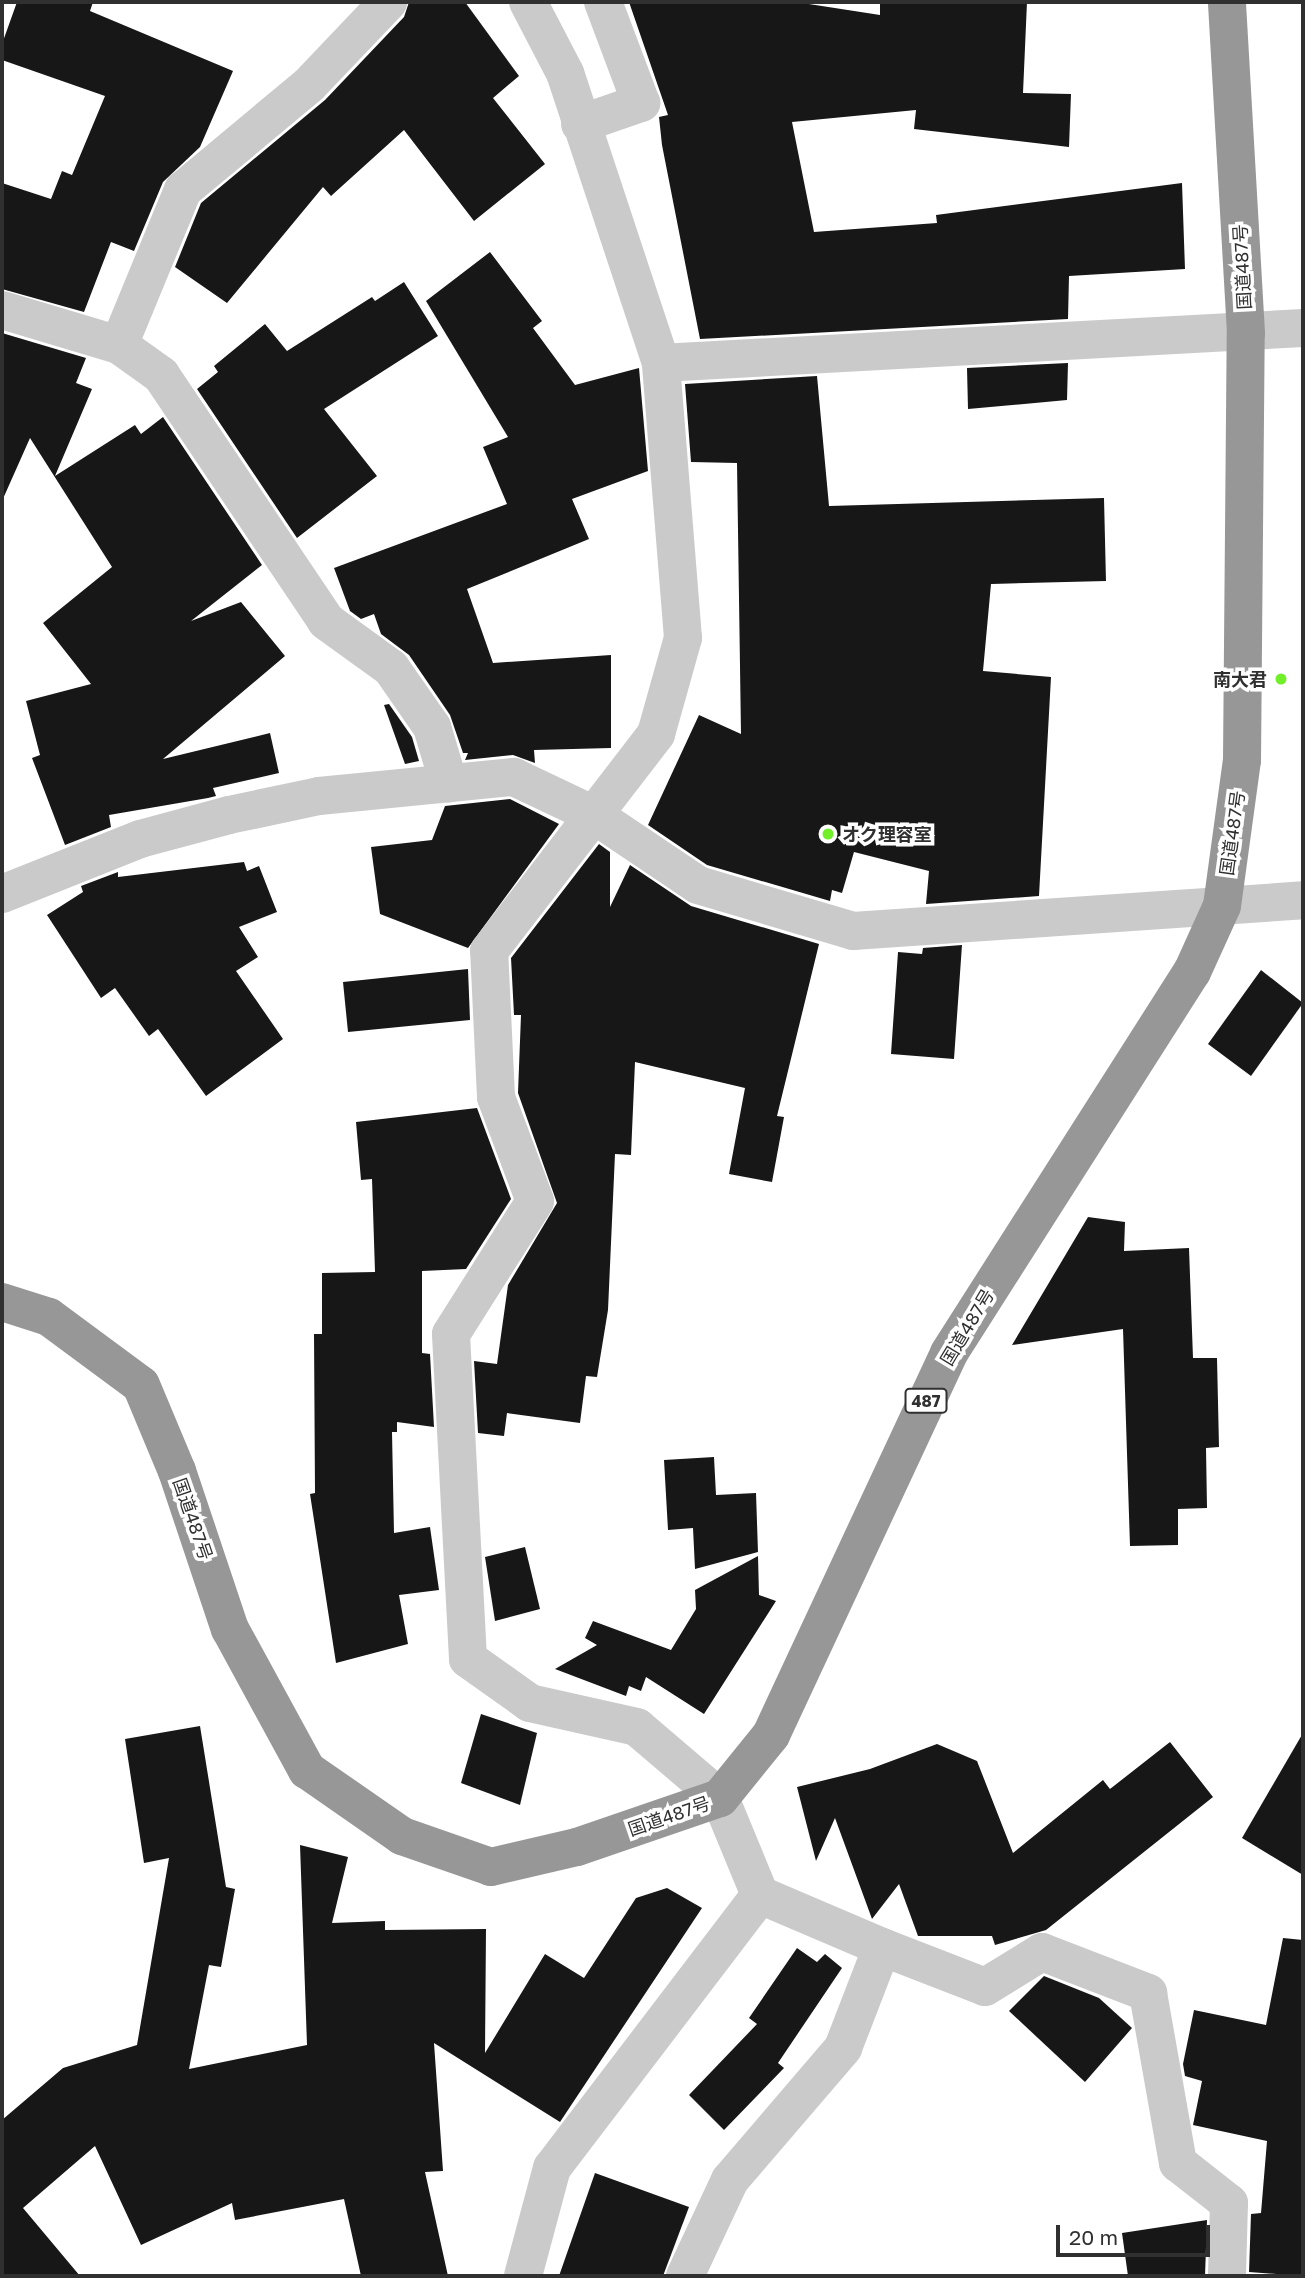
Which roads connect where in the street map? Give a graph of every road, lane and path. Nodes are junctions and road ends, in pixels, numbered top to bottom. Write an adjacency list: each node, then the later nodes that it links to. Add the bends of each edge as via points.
1 (388, 2): 9 (street, via 309,85 183,190)
2 (528, 2): 5 (street, via 565,73)
3 (603, 2): 5 (street, via 641,103)
4 (1227, 2): 8 (highway, 国道487号 / 487)
5 (580, 124): 10 (street)
6 (2, 310): 9 (street)
7 (1303, 328): 8 (street)
8 (1246, 332): 10 (street); 15 (highway, 国道487号 / 487, via 1242,760)
9 (120, 345): 11 (street, via 161,375 326,621 391,668 432,727)
10 (661, 363): 12 (street, via 683,638 656,734)
11 (449, 784): 12 (street, via 514,777); 13 (street, via 319,796 229,816 140,839)
12 (594, 815): 15 (street, via 698,885 853,931); 17 (street, via 489,951 496,1097 535,1201 451,1334 468,1659 530,1703 637,1727)
13 (2, 894)
14 (1303, 900): 15 (street)
15 (1222, 906): 17 (highway, 国道487号 / 487, via 1192,972 949,1353 771,1735)
16 (2, 1302): 17 (highway, 国道487号, via 49,1317 141,1385 177,1471 230,1629 307,1770 402,1836 491,1867 577,1847)
17 (720, 1798): 18 (street)
18 (760, 1895): 19 (street); 20 (street, via 552,2168)
19 (882, 1947): 21 (street, via 843,2048 730,2180); 22 (street, via 985,1987 1042,1952 1149,1993 1178,2163 1229,2203)
20 (523, 2276)
21 (685, 2276)
22 (1227, 2276)

